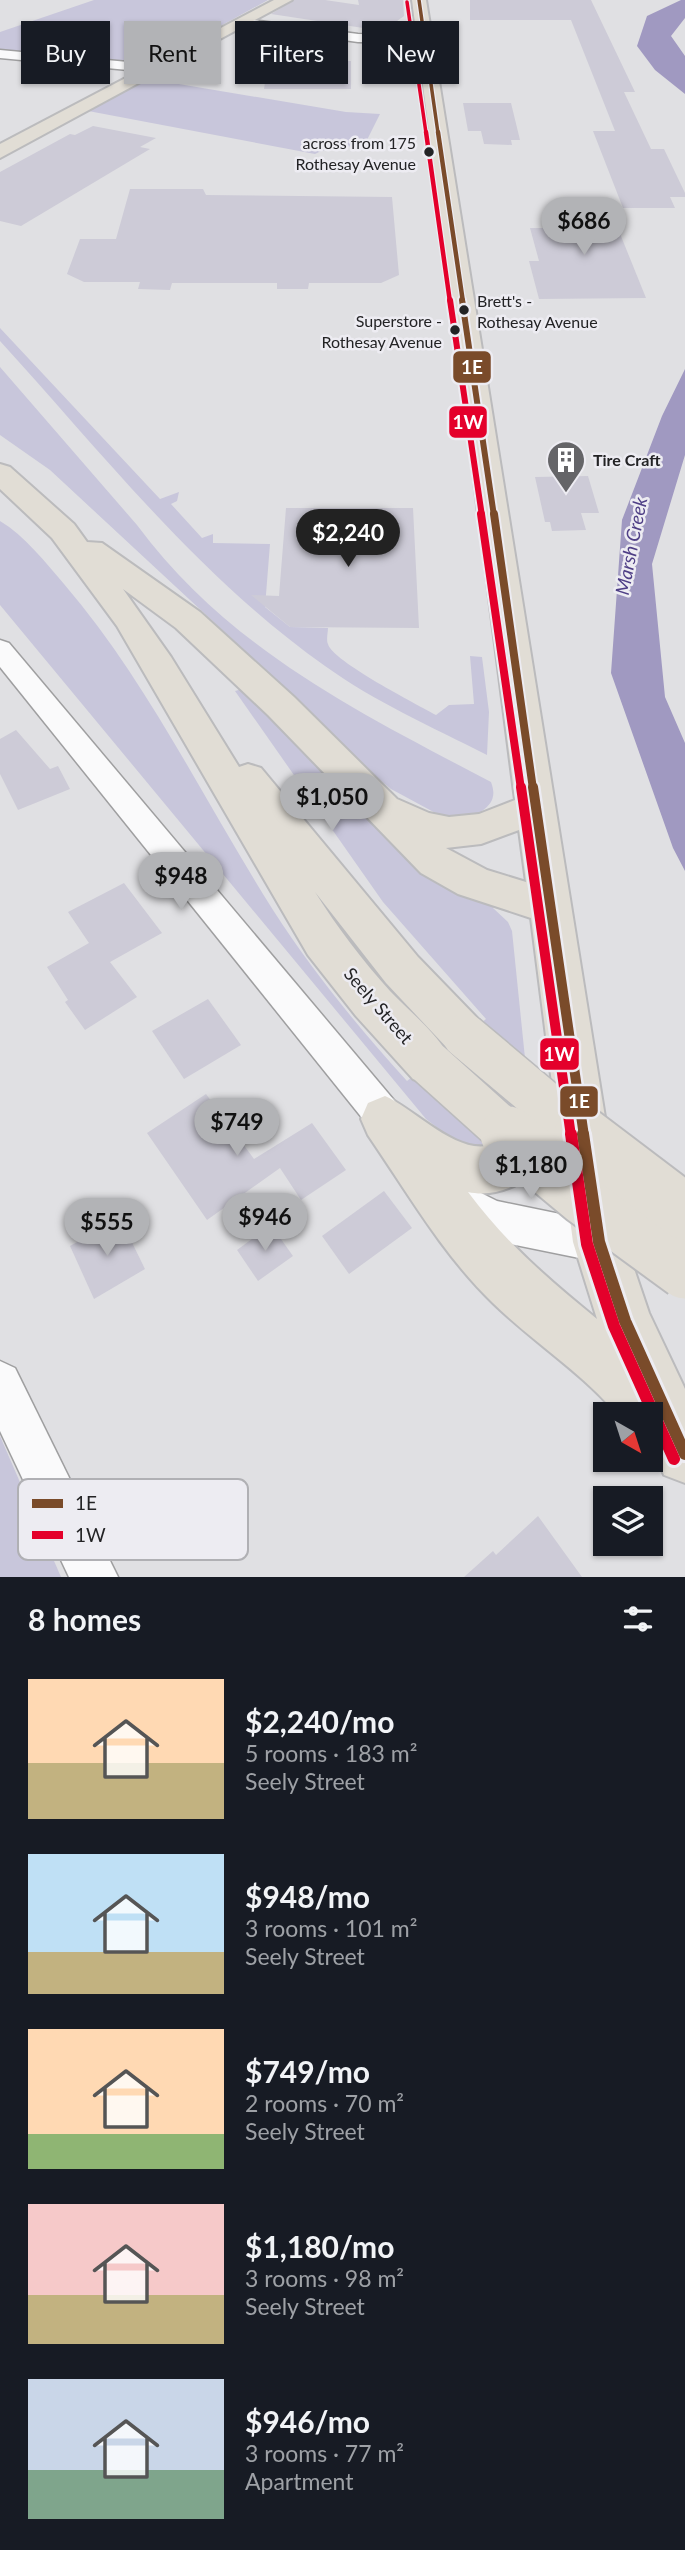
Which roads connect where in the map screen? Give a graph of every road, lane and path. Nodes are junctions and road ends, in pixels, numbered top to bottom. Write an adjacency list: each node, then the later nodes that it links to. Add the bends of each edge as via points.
1 (285, 0): 3 (main road)
2 (419, 0): 4 (main road)
3 (248, 21)
4 (422, 21)
5 (0, 54): 6 (street)
6 (124, 66)
7 (131, 84): 9 (main road)
8 (432, 84): 15 (main road)
9 (0, 152)
10 (0, 473): 12 (main road, Seely Street)
11 (0, 505): 12 (main road)
12 (52, 520): 14 (main road, via 188,620); 17 (main road, Seely Street, via 159,665 323,942 372,1002)
13 (0, 649): 19 (street)
14 (370, 797): 15 (main road, via 405,819 449,834 469,834); 16 (main road, via 435,862 473,881)
15 (535, 808): 16 (main road)
16 (550, 907): 18 (main road)
17 (447, 1050): 20 (main road, Seely Street, bridge, via 549,1110); 22 (main road, Seely Street, bridge, via 507,1136 623,1229)
18 (575, 1084): 19 (main road, via 528,1152 484,1171 462,1169 434,1157); 21 (main road)
19 (385, 1119): 21 (street, via 457,1200 480,1214); 24 (main road, via 472,1241 512,1284 615,1369)
20 (685, 1212)
21 (599, 1242): 24 (main road, via 625,1321)
22 (685, 1271)
23 (0, 1383): 25 (street)
24 (681, 1447)
25 (47, 1479)
26 (86, 1560): 27 (street)
27 (94, 1577)

